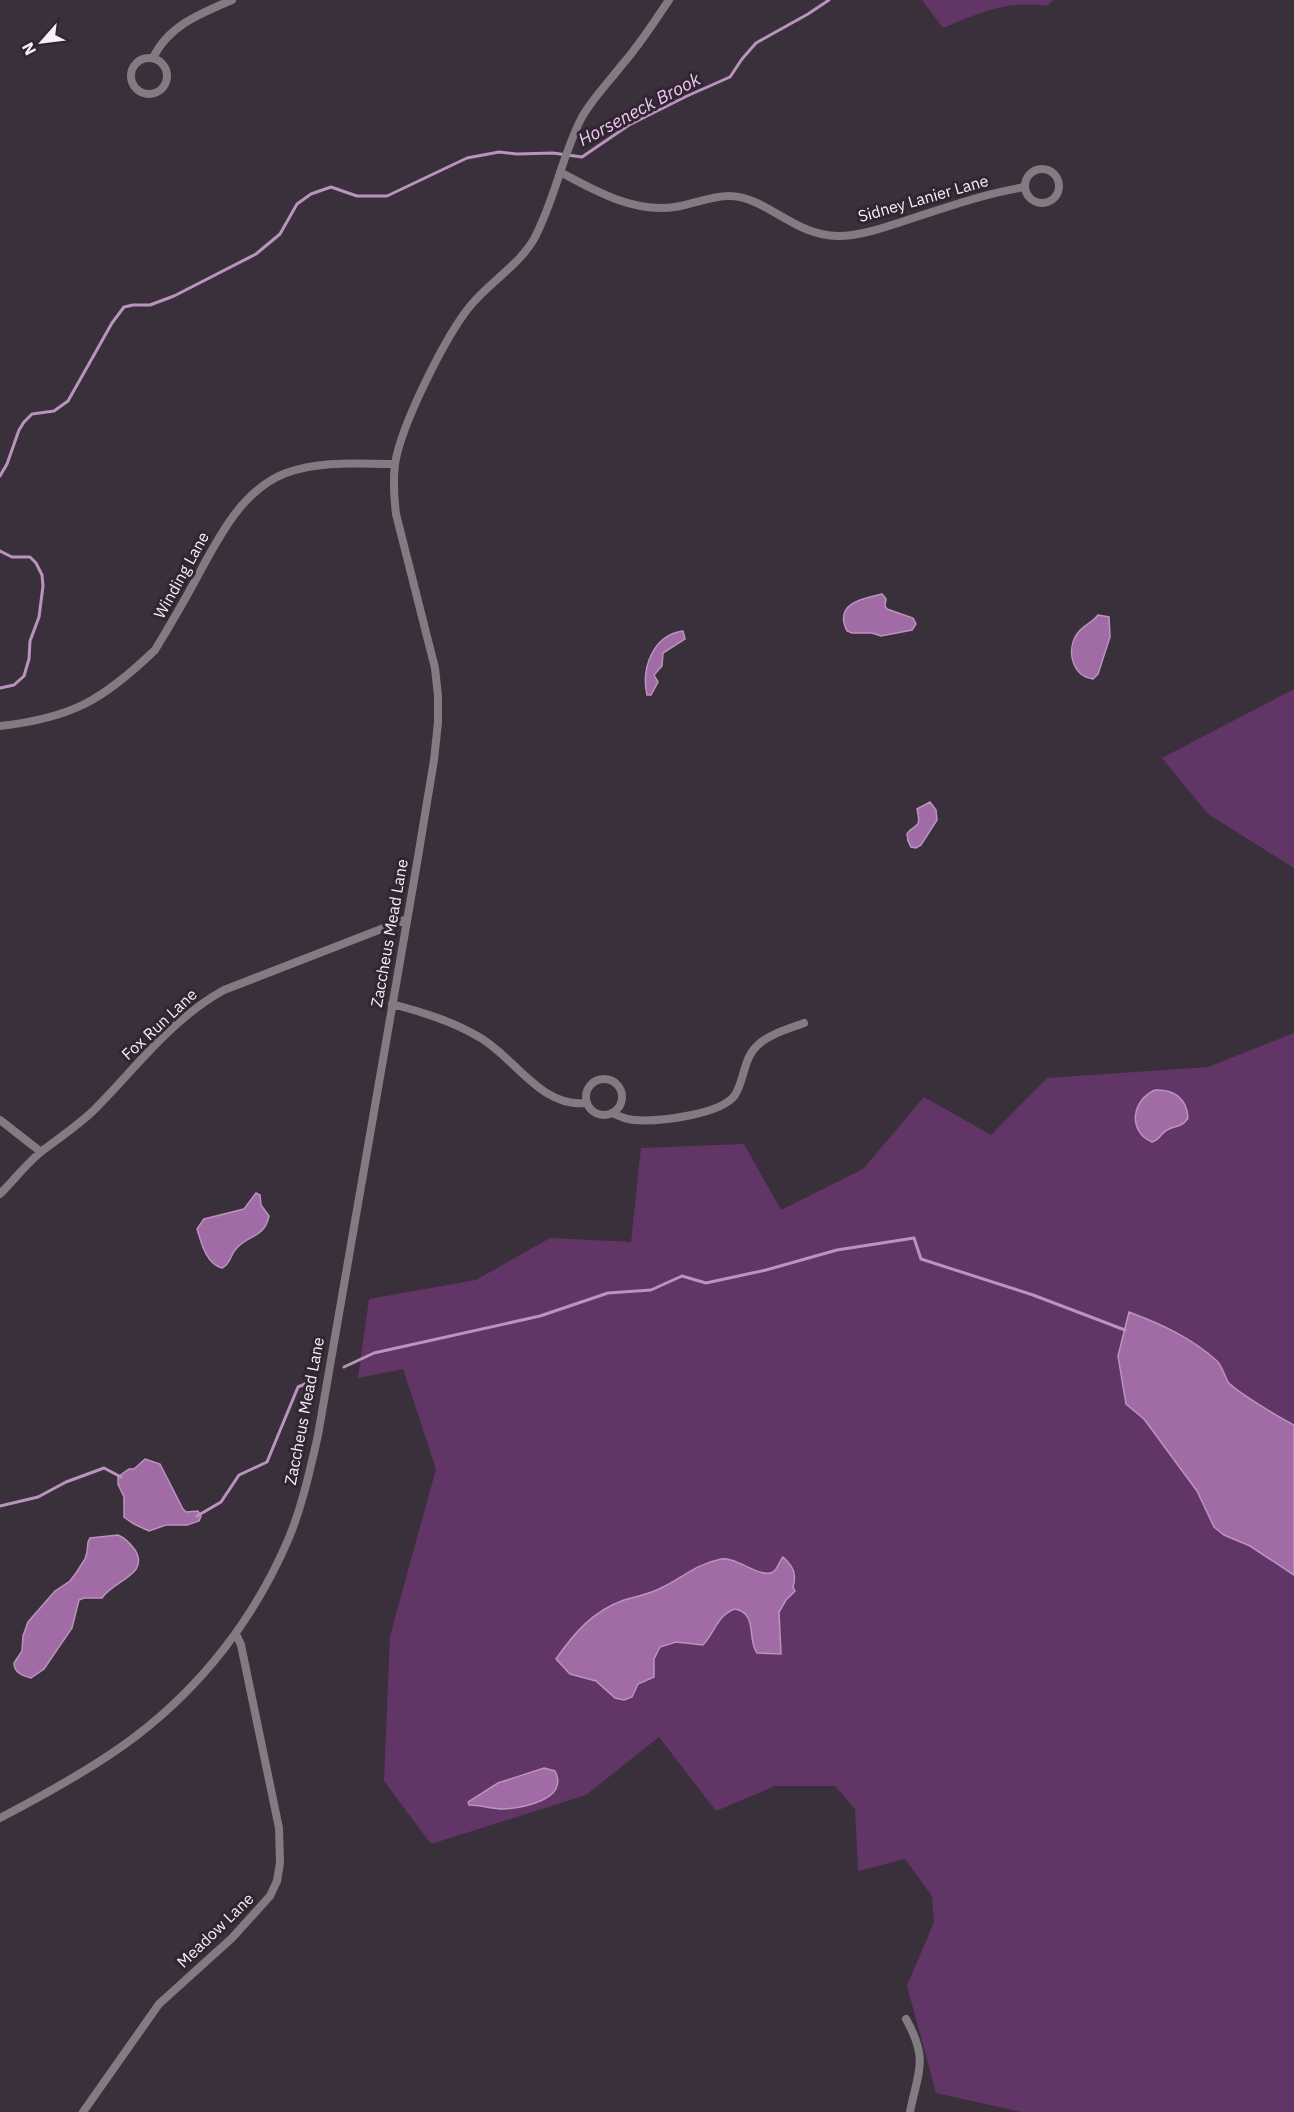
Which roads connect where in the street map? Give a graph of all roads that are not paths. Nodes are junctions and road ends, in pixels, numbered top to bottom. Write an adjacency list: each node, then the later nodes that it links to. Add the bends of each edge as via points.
1 (232, 0): 3 (street, via 174,29)
2 (669, 0): 4 (street, Zaccheus Mead Lane, via 584,114)
3 (153, 58): 3 (street, via 138,61 132,69 133,85 144,93 159,90 165,83 164,67)
4 (561, 168): 5 (street, Sidney Lanier Lane, via 626,203 646,208 664,209 732,196 754,202 808,232 838,236 870,231 996,192); 6 (street, Zaccheus Mead Lane, via 533,240 476,299 454,329 413,411)
5 (1025, 187): 5 (street, via 1031,200 1044,203 1057,195 1060,184 1057,176 1042,168 1028,175)
6 (395, 464): 7 (street, Winding Lane, via 335,464 273,478 244,503 218,539 155,650 141,664 111,690 75,710); 8 (street, Zaccheus Mead Lane, via 396,514 427,631 438,696 434,760)
7 (0, 726)
8 (407, 919): 9 (street, Zaccheus Mead Lane); 14 (street, Fox Run Lane, via 206,999 88,1115)
9 (392, 1004): 11 (street, via 423,1012 480,1038 547,1093 569,1104); 16 (street, Zaccheus Mead Lane, via 306,1486 289,1539 264,1591)
10 (804, 1023): 12 (street, via 758,1044 750,1053 734,1096 724,1104 662,1120 633,1120)
11 (586, 1103): 12 (street, via 594,1113); 12 (street, via 588,1087 607,1079 614,1082 622,1095 620,1106)
12 (612, 1113)
13 (0, 1120): 14 (street)
14 (41, 1152): 15 (street, Fox Run Lane)
15 (0, 1194)
16 (236, 1634): 17 (street, Zaccheus Mead Lane, via 175,1703 135,1737); 19 (street, Meadow Lane, via 279,1828 277,1881 257,1912 159,2004)
17 (0, 1818)
18 (906, 2019): 20 (street, via 917,2038 921,2057)
19 (83, 2112)
20 (910, 2112)

